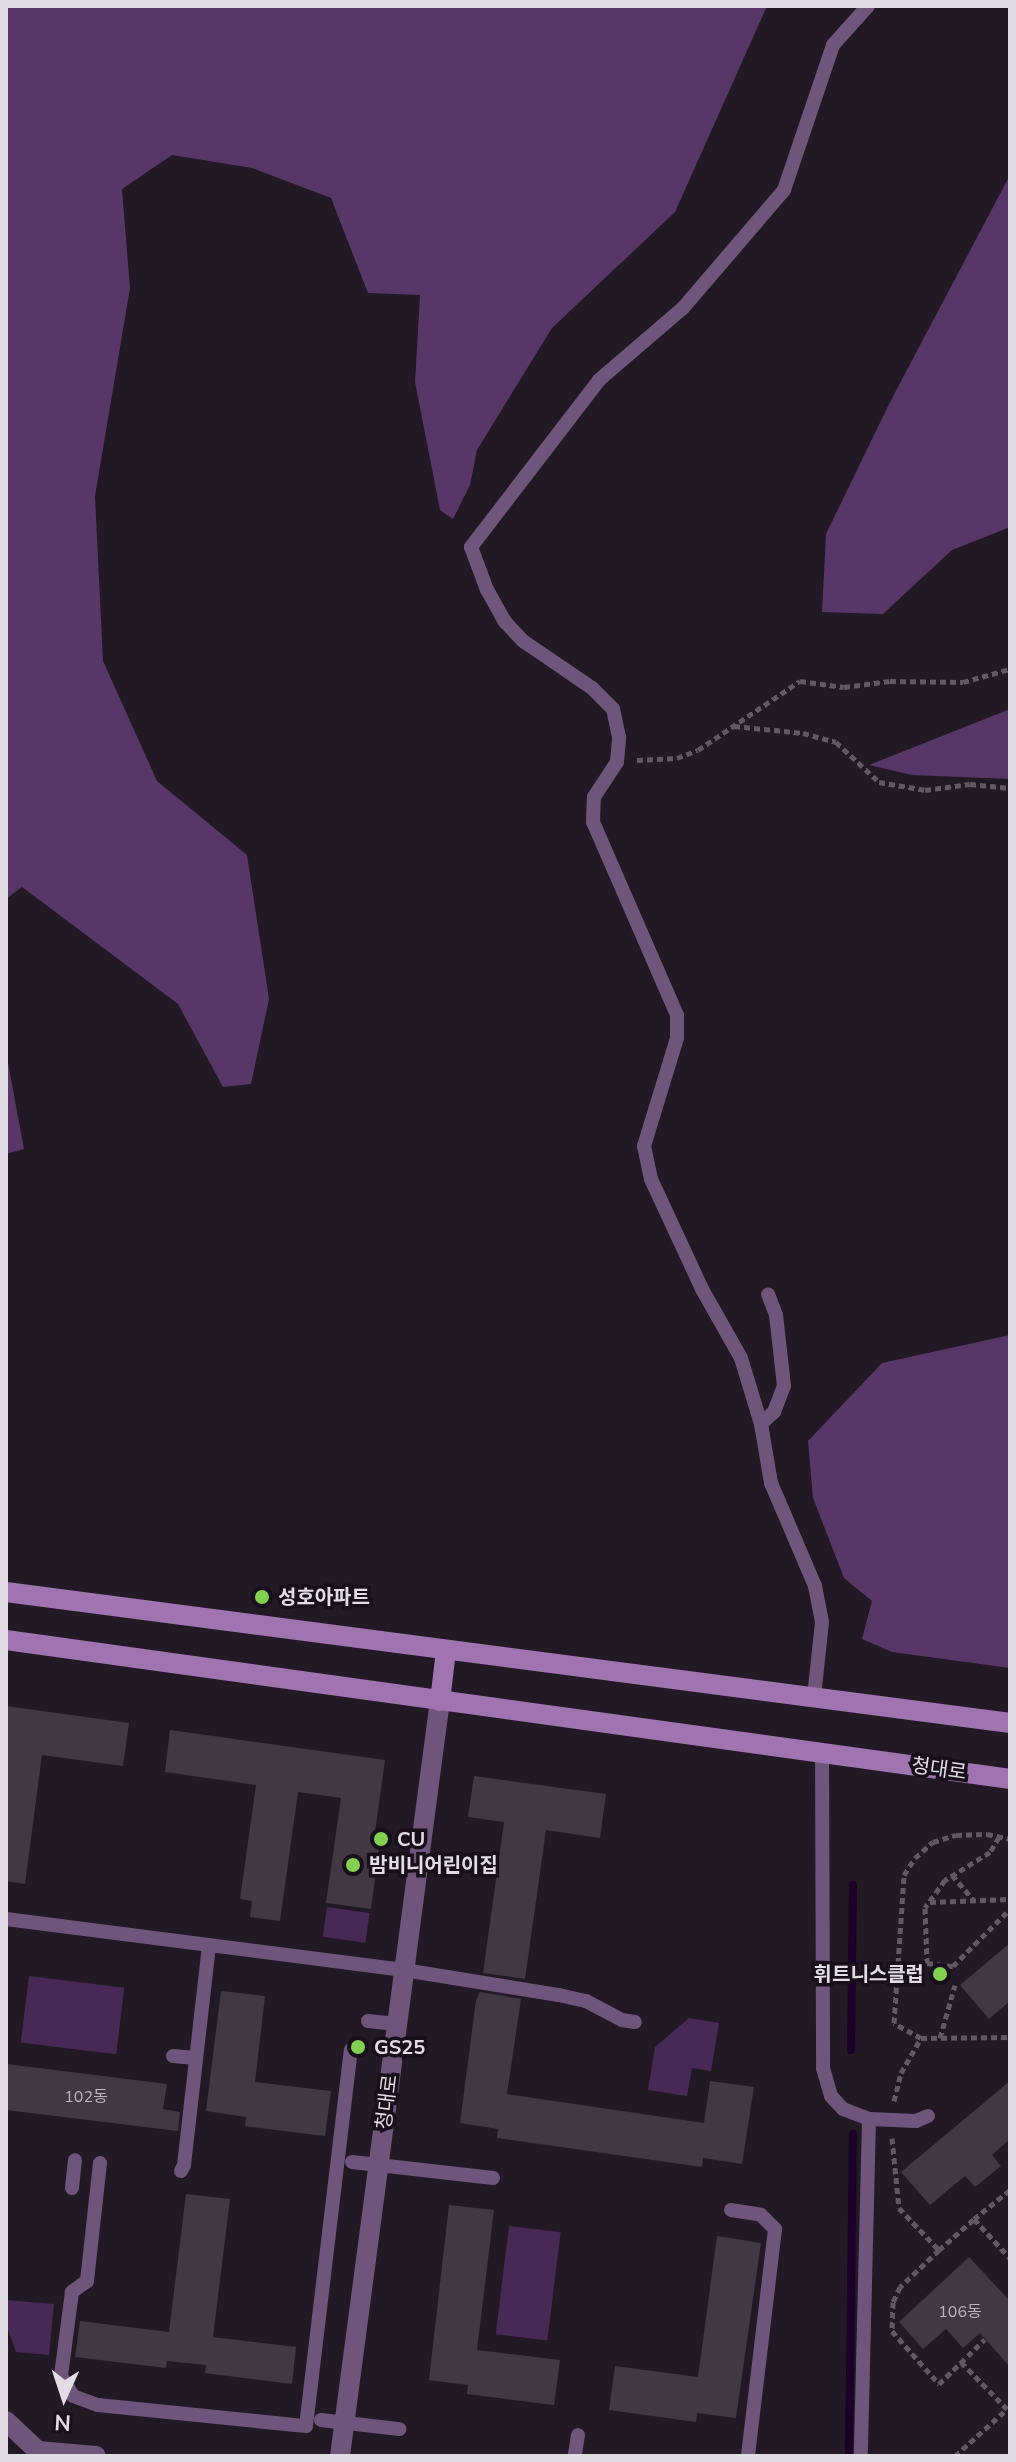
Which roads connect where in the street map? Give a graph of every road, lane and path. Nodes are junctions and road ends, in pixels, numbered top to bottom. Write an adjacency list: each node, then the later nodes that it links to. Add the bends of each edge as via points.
1 (868, 6): 4 (lane, via 833,45 784,190 683,308 599,380 471,547 505,622 613,709)
2 (1010, 669): 3 (path, via 963,682 890,681 844,687 800,681)
3 (733, 726): 4 (path, via 677,758); 5 (path, via 836,742 879,782 925,790 970,784)
4 (617, 762): 7 (lane, via 594,797 593,822 677,1015 677,1038 644,1146 651,1179 741,1358)
5 (1010, 788)
6 (768, 1294): 7 (lane, via 776,1315 784,1386 774,1412)
7 (761, 1424): 11 (lane, via 771,1483 815,1586 822,1622)
8 (6, 1592): 10 (street)
9 (6, 1640): 12 (street, 청대로)
10 (446, 1651): 11 (street); 12 (street, 청대로)
11 (814, 1697): 13 (street)
12 (440, 1701): 14 (street, 청대로); 25 (street, 청대로)
13 (1010, 1723)
14 (822, 1754): 15 (street, 청대로); 37 (lane, via 823,2068 831,2096 843,2109)
15 (1010, 1779)
16 (999, 1837): 17 (path); 18 (path, via 990,1852); 31 (path, via 956,1835 933,1842 904,1875 894,2023)
17 (1010, 1839)
18 (952, 1875): 20 (path); 21 (path)
19 (1010, 1899): 20 (path)
20 (974, 1900): 21 (path)
21 (930, 1902): 22 (path, via 925,1908 927,1963 953,1966)
22 (1010, 1909)
23 (6, 1919): 24 (lane)
24 (209, 1946): 25 (lane); 35 (lane)
25 (404, 1970): 28 (lane, via 572,1998); 29 (street, 청대로)
26 (955, 1985): 32 (path)
27 (368, 2021): 29 (lane)
28 (635, 2022)
29 (397, 2024): 42 (street, 청대로)
30 (1010, 2037): 32 (path)
31 (921, 2038): 32 (path); 38 (path, via 901,2073)
32 (940, 2038)
33 (351, 2050): 41 (lane, via 306,2426 98,2405 73,2396 61,2376 72,2292 87,2281)
34 (173, 2056): 35 (lane)
35 (196, 2058): 43 (lane)
36 (928, 2116): 38 (lane)
37 (869, 2119): 38 (lane); 64 (lane)
38 (890, 2120): 49 (path, via 899,2208)
39 (75, 2160): 45 (lane)
40 (352, 2162): 42 (lane)
41 (100, 2163)
42 (379, 2165): 44 (lane); 56 (street, 청대로)
43 (181, 2171)
44 (493, 2178)
45 (72, 2188)
46 (1010, 2190): 48 (path)
47 (731, 2210): 63 (lane, via 761,2215 775,2229)
48 (974, 2219): 49 (path); 50 (path)
49 (939, 2250): 52 (path, via 900,2287 893,2302 892,2331 939,2384)
50 (1010, 2257)
51 (985, 2339): 52 (path)
52 (961, 2362): 53 (path)
53 (1008, 2410): 65 (path)
54 (321, 2420): 56 (lane)
55 (6, 2421): 59 (street)
56 (345, 2422): 57 (lane); 62 (street, 청대로)
57 (399, 2429)
58 (578, 2435): 60 (lane)
59 (41, 2454): 61 (street)
60 (575, 2454)
61 (96, 2456)
62 (340, 2456)
63 (748, 2456)
64 (861, 2456)
65 (955, 2456)

